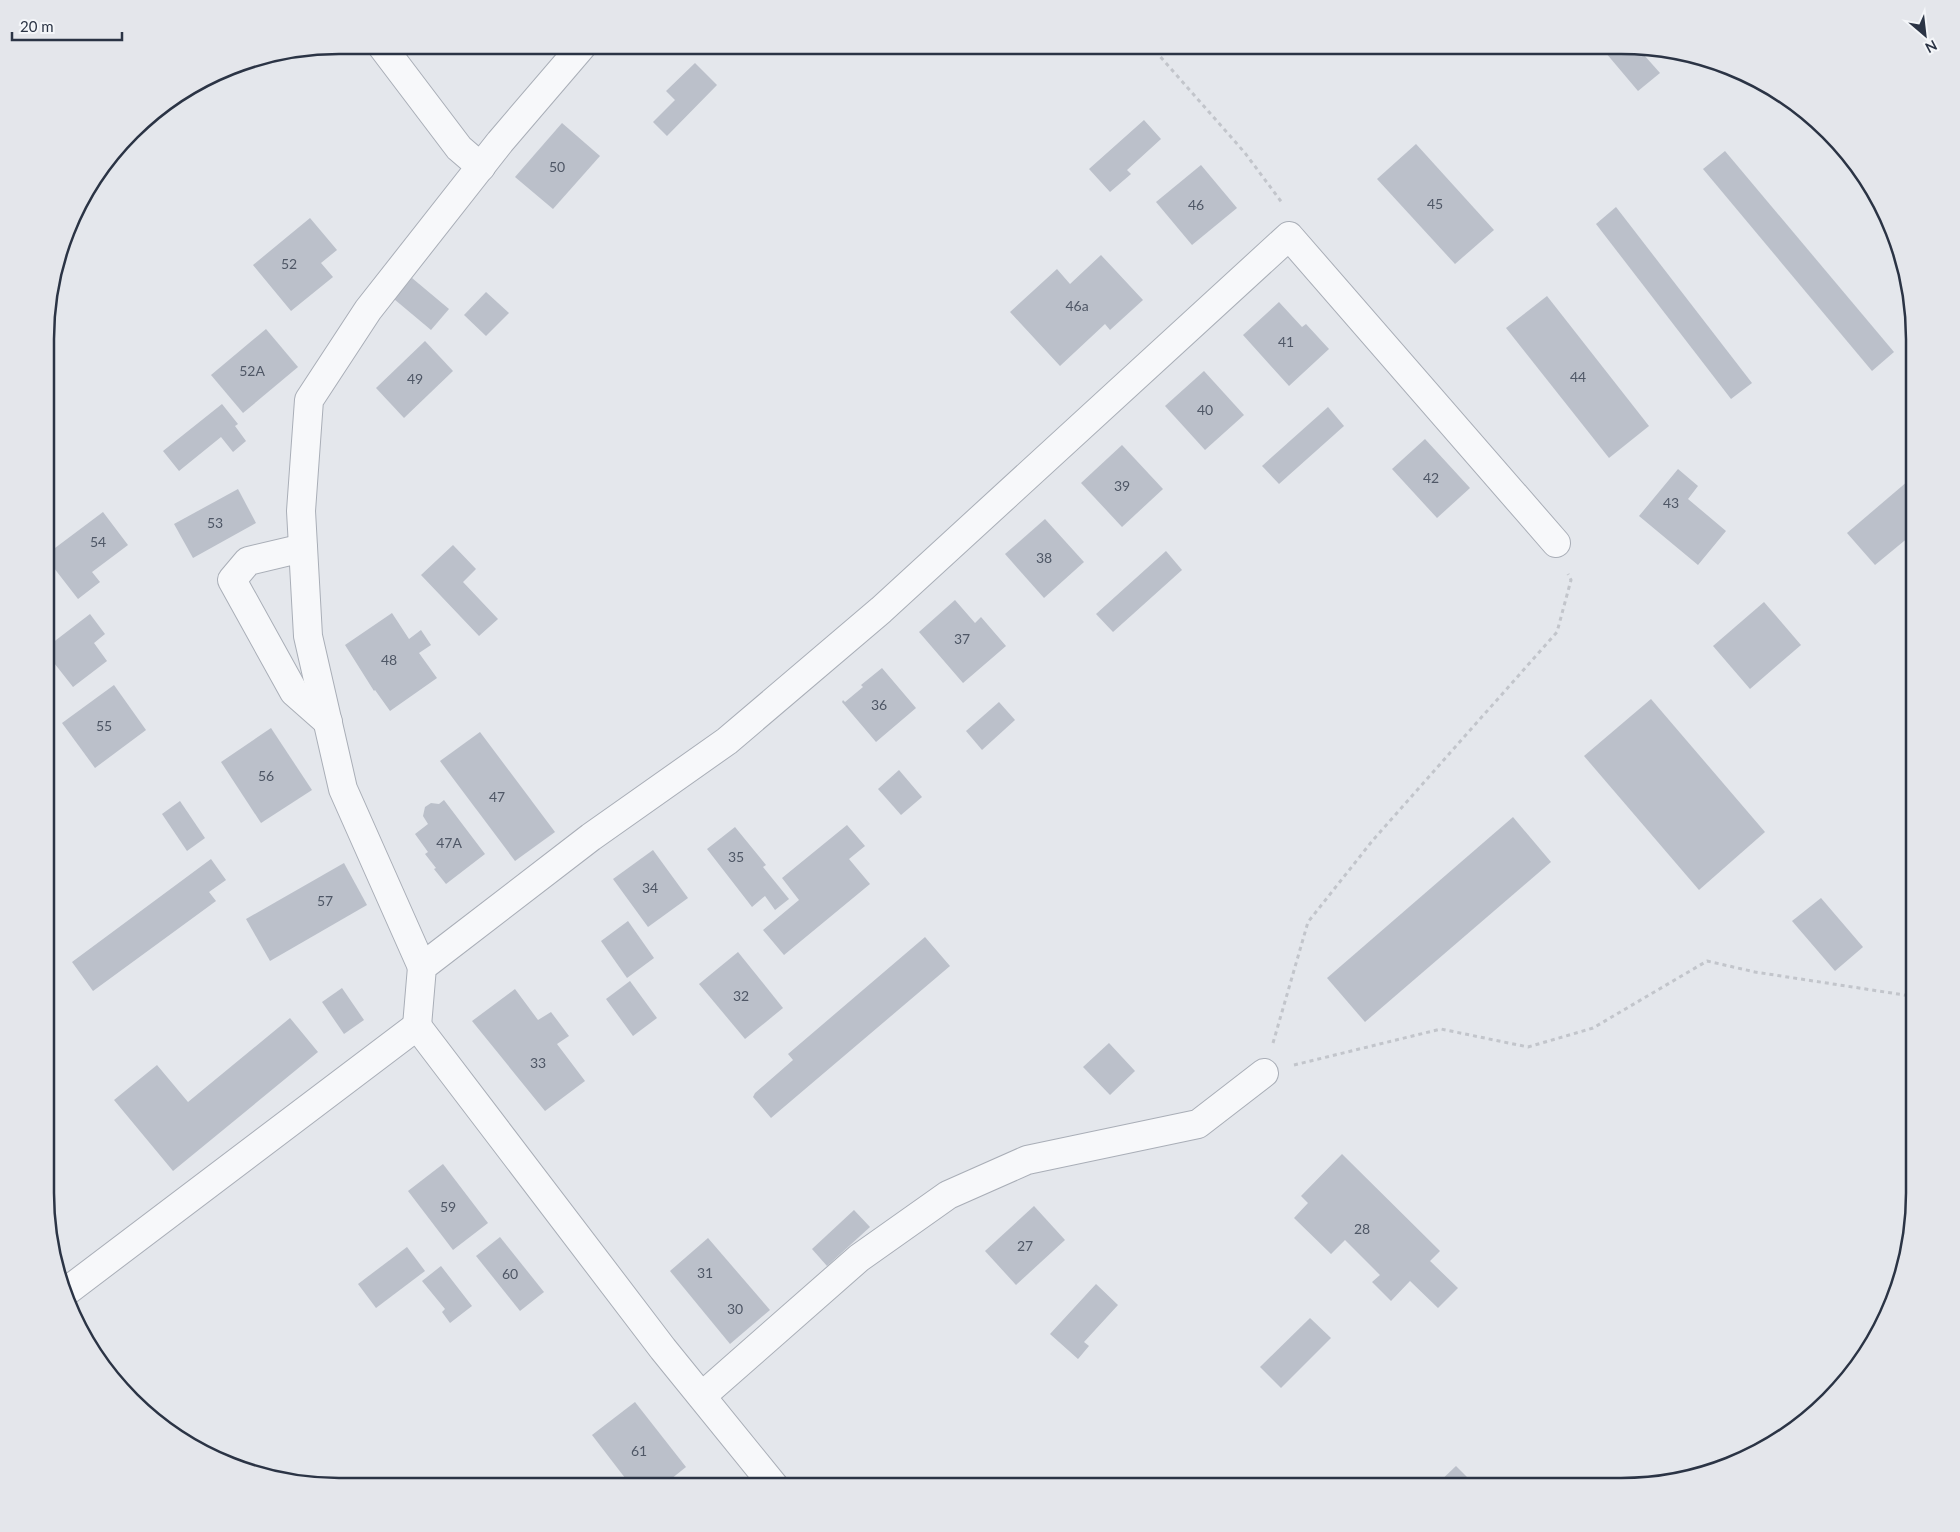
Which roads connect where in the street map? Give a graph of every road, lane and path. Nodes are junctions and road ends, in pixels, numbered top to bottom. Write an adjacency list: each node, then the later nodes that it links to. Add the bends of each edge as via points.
1 (388, 54): 4 (street, via 459,148)
2 (575, 54): 4 (street)
3 (1158, 54): 5 (path, via 1245,153 1285,207)
4 (481, 167): 7 (street, via 368,310 309,400 302,510)
5 (1289, 236): 6 (street); 9 (street, via 881,610 727,741 591,837)
6 (1556, 543): 12 (path, via 1571,580 1557,632 1373,840 1308,922)
7 (303, 548): 8 (street, via 308,636); 8 (street, via 248,561 232,580 294,692)
8 (328, 722): 9 (street, via 343,789)
9 (422, 967): 11 (street)
10 (1906, 997): 12 (path, via 1707,961 1593,1028 1528,1047 1440,1029)
11 (417, 1026): 13 (street); 14 (street)
12 (1264, 1073): 14 (street, via 1198,1124 1027,1160 948,1195 859,1258)
13 (70, 1289)
14 (702, 1396): 15 (street)
15 (768, 1478)

